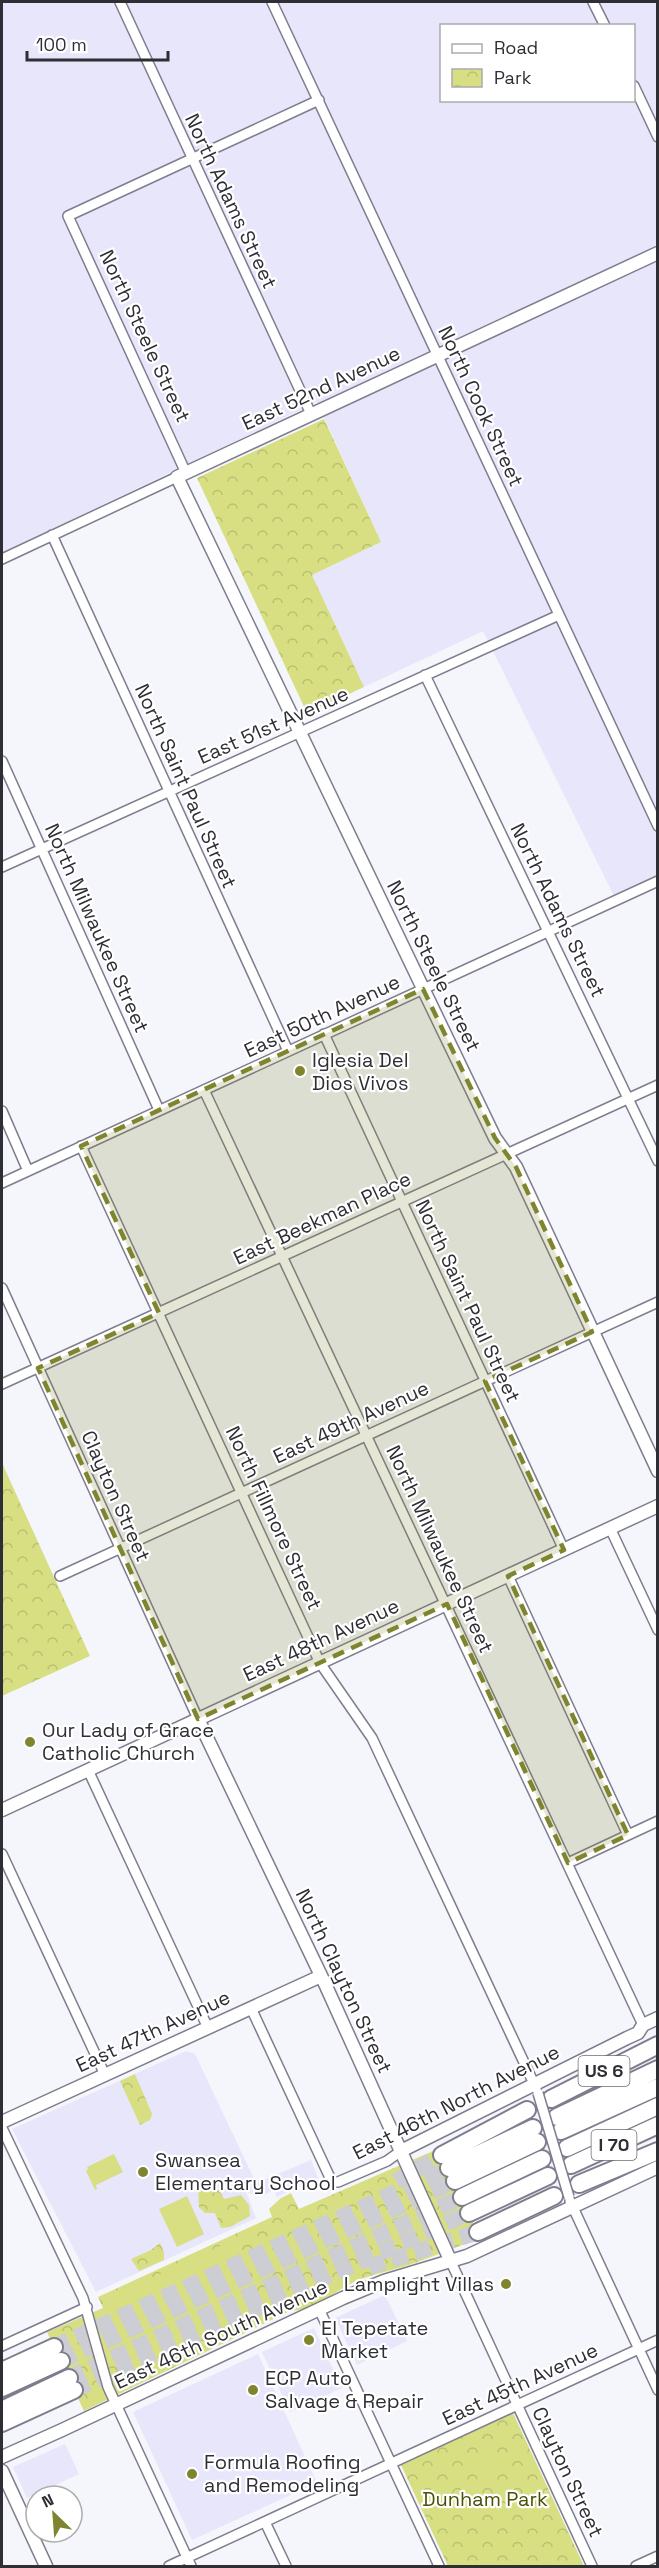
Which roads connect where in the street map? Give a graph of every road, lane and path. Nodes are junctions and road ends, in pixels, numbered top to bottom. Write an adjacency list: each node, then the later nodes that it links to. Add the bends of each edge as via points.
1 (120, 2): 8 (street, North Adams Street)
2 (272, 2): 6 (street, North Cook Street)
3 (593, 2): 4 (street)
4 (603, 24)
5 (635, 90): 7 (street)
6 (319, 100): 8 (street); 10 (street, North Cook Street)
7 (657, 136)
8 (192, 159): 11 (street, North Adams Street); 12 (street, North Steele Street, via 68,216)
9 (657, 253): 10 (street, East 52nd Avenue)
10 (438, 356): 11 (street, East 52nd Avenue); 15 (street, North Cook Street)
11 (311, 414): 12 (street, East 52nd Avenue)
12 (181, 475): 13 (street, East 52nd Avenue); 17 (street, North Steele Street)
13 (52, 535): 14 (street, East 52nd Avenue); 19 (street, North Saint Paul Street)
14 (2, 559)
15 (559, 615): 16 (street, East 51st Avenue); 20 (street, North Cook Street)
16 (425, 675): 17 (street, East 51st Avenue); 24 (street, North Adams Street)
17 (300, 732): 19 (street, East 51st Avenue); 25 (street, North Steele Street)
18 (2, 761): 21 (street, North Milwaukee Street)
19 (169, 791): 21 (street, East 51st Avenue); 27 (street, North Saint Paul Street)
20 (657, 826)
21 (42, 849): 22 (street, East 51st Avenue); 31 (street, North Milwaukee Street)
22 (2, 867)
23 (657, 881): 24 (street, East 50th Avenue)
24 (548, 932): 25 (street, East 50th Avenue); 30 (street, North Adams Street)
25 (423, 989): 26 (street, East 50th Avenue); 34 (street, North Steele Street, via 495,1138)
26 (324, 1034): 27 (street, East 50th Avenue); 38 (street, North Saint Paul Street)
27 (288, 1051): 29 (street, East 50th Avenue)
28 (657, 1085): 30 (street, East Beekman Place)
29 (204, 1090): 31 (street, East 50th Avenue); 39 (street, North Milwaukee Street)
30 (629, 1098): 34 (street, East Beekman Place); 35 (street, North Adams Street)
31 (159, 1110): 33 (street, East 50th Avenue)
32 (2, 1111): 36 (street)
33 (81, 1146): 36 (street, East 50th Avenue); 42 (street, North Fillmore Street)
34 (506, 1153): 38 (street, East Beekman Place); 43 (street, North Steele Street)
35 (657, 1161)
36 (28, 1171): 37 (street, East 50th Avenue)
37 (2, 1183)
38 (402, 1202): 39 (street, East Beekman Place); 45 (street, North Saint Paul Street)
39 (282, 1256): 42 (street, East Beekman Place); 47 (street, North Milwaukee Street)
40 (2, 1288): 44 (street, Clayton Street)
41 (657, 1302): 43 (street, East 49th Avenue)
42 (159, 1313): 44 (street, East Beekman Place); 49 (street, North Fillmore Street)
43 (592, 1332): 45 (street, East 49th Avenue); 48 (street, North Steele Street)
44 (38, 1368): 46 (street, East Beekman Place); 52 (street, Clayton Street)
45 (485, 1381): 47 (street, East 49th Avenue); 53 (street, North Saint Paul Street)
46 (2, 1384)
47 (366, 1435): 49 (street, East 49th Avenue); 56 (street, North Milwaukee Street)
48 (657, 1471)
49 (243, 1491): 52 (street, East 49th Avenue); 58 (street, North Fillmore Street)
50 (657, 1506): 51 (street, East 48th Avenue)
51 (610, 1528): 53 (street, East 48th Avenue); 57 (street)
52 (120, 1548): 54 (street, East 49th Avenue); 59 (street, Clayton Street)
53 (564, 1550): 55 (street, East 48th Avenue)
54 (60, 1576)
55 (508, 1576): 56 (street, East 48th Avenue); 63 (street)
56 (447, 1604): 58 (street, East 48th Avenue); 65 (street, North Milwaukee Street)
57 (657, 1629)
58 (320, 1663): 59 (street, East 48th Avenue); 75 (street, North Fillmore Street, via 372,1738)
59 (198, 1719): 60 (street, East 48th Avenue); 66 (street, North Clayton Street)
60 (88, 1770): 61 (street, East 48th Avenue); 70 (street)
61 (2, 1810)
62 (657, 1821): 63 (street)
63 (628, 1835): 65 (street)
64 (2, 1854): 73 (street)
65 (568, 1863): 69 (street, North Milwaukee Street)
66 (321, 1976): 67 (street, East 47th Avenue); 83 (street, North Clayton Street)
67 (251, 2008): 70 (street, East 47th Avenue); 83 (street, East 46th North Avenue, via 332,2182 387,2161)
68 (657, 2018): 69 (street, East 46th North Avenue)
69 (643, 2025): 75 (street, East 46th North Avenue, via 638,2033)
70 (208, 2028): 73 (street, East 47th Avenue)
71 (657, 2045): 75 (highway, US 6)
72 (657, 2069): 74 (highway, I 70, via 559,2124)
73 (105, 2075): 78 (street, East 47th Avenue)
74 (657, 2087)
75 (541, 2092): 83 (street, East 46th North Avenue); 89 (street, North Fillmore Street, bridge)
76 (657, 2106): 82 (highway)
77 (527, 2110): 81 (highway, via 449,2168)
78 (2, 2122)
79 (657, 2124): 86 (highway, I 70)
80 (2, 2128): 95 (street)
81 (535, 2135)
82 (567, 2148)
83 (401, 2151): 93 (street, North Clayton Street)
84 (657, 2151): 89 (highway)
85 (542, 2159): 90 (highway)
86 (571, 2165)
87 (657, 2167): 89 (street, East 46th South Avenue)
88 (548, 2176): 91 (highway)
89 (568, 2196): 92 (highway); 93 (street, East 46th South Avenue, via 484,2249); 98 (street, North Fillmore Street)
90 (462, 2197)
91 (469, 2213)
92 (478, 2232)
93 (451, 2262): 94 (street, East 46th South Avenue, via 384,2282); 103 (street, Clayton Street)
94 (319, 2309): 102 (street, East 46th South Avenue); 107 (street)
95 (88, 2310): 97 (street); 102 (street)
96 (657, 2340): 98 (street, East 45th Avenue)
97 (2, 2346)
98 (639, 2349): 101 (street, North Fillmore Street); 103 (street, East 45th Avenue)
99 (2, 2371): 100 (highway, via 58,2354)
100 (2, 2388)
101 (657, 2390)
102 (116, 2405): 106 (street, East 46th South Avenue); 111 (street)
103 (517, 2406): 107 (street, East 45th Avenue); 116 (street, Clayton Street)
104 (2, 2410): 105 (highway, via 71,2384)
105 (2, 2423)
106 (2, 2457)
107 (391, 2464): 109 (street, East 45th Avenue); 115 (street)
108 (2, 2471): 112 (street)
109 (265, 2522): 111 (street, East 45th Avenue); 114 (street)
110 (657, 2556): 117 (street)
111 (189, 2562): 113 (street, East 45th Avenue)
112 (46, 2566)
113 (169, 2566)
114 (286, 2566)
115 (439, 2566)
116 (592, 2566)
117 (636, 2566)

